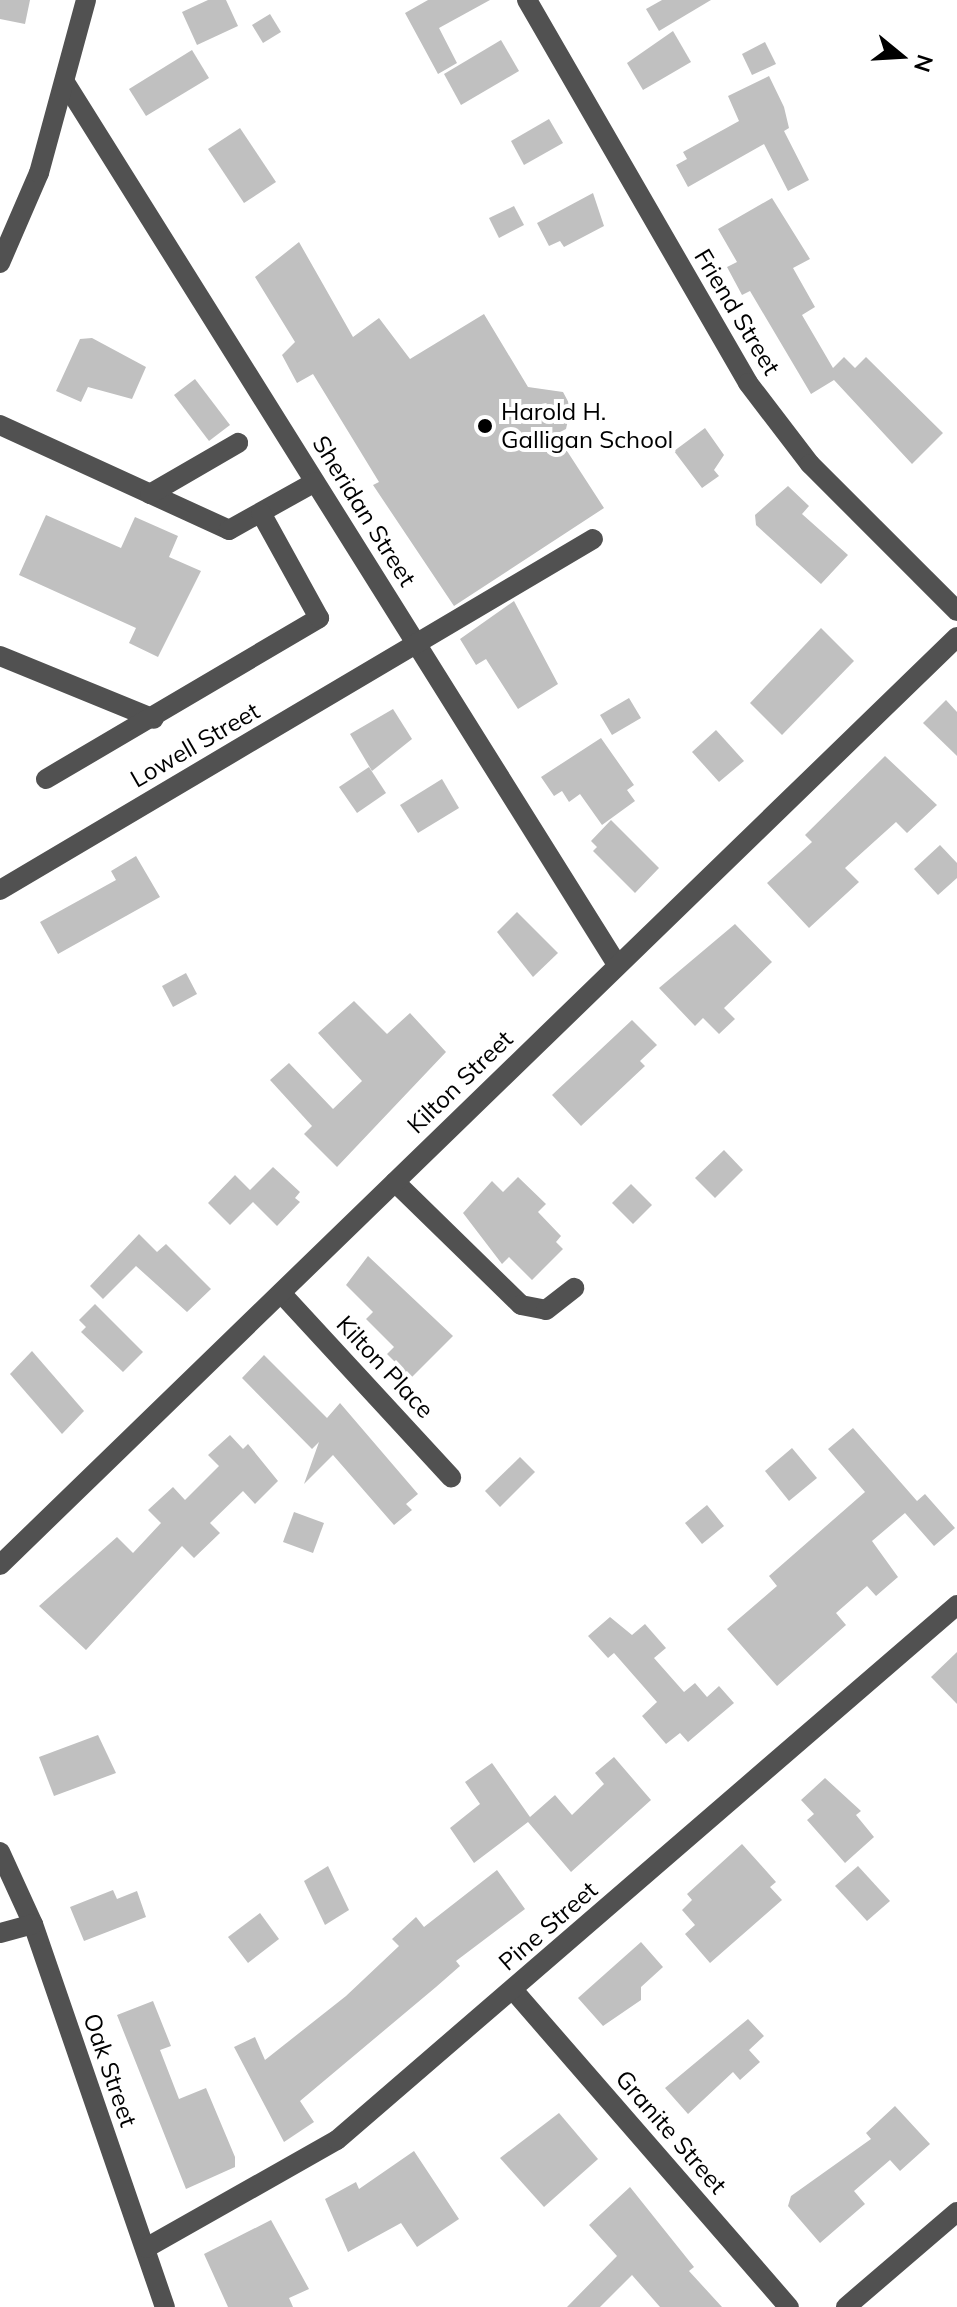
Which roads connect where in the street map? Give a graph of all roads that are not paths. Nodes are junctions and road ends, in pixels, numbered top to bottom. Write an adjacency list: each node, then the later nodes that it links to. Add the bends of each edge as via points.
1 (86, 0): 3 (street)
2 (527, 0): 11 (street, Friend Street, via 756,394 810,464)
3 (66, 84): 4 (street, via 39,173); 7 (street, Sheridan Street)
4 (0, 263)
5 (0, 425): 8 (street)
6 (238, 443): 8 (street)
7 (315, 482): 9 (street); 13 (street, Sheridan Street)
8 (150, 494): 9 (street, via 229,530)
9 (261, 513): 15 (street, via 319,618)
10 (593, 539): 13 (street, Lowell Street)
11 (957, 611)
12 (957, 637): 18 (street, Kilton Street)
13 (417, 645): 17 (street, Lowell Street); 18 (street, Sheridan Street)
14 (0, 656): 15 (street)
15 (154, 719): 16 (street)
16 (46, 779)
17 (0, 890)
18 (618, 966): 19 (street, Kilton Street)
19 (395, 1182): 20 (street, via 521,1305 546,1310); 21 (street, Kilton Street)
20 (574, 1288)
21 (281, 1293): 22 (street, Kilton Place); 23 (street, Kilton Street)
22 (451, 1477)
23 (0, 1565)
24 (957, 1605): 28 (street, Pine Street)
25 (0, 1852): 26 (street, Oak Street)
26 (33, 1924): 27 (street); 30 (street, Oak Street)
27 (0, 1933)
28 (514, 1991): 30 (street, Pine Street, via 337,2140); 32 (street, Granite Street)
29 (957, 2212): 33 (street)
30 (146, 2248): 31 (street, Oak Street)
31 (165, 2307)
32 (789, 2307)
33 (846, 2307)

